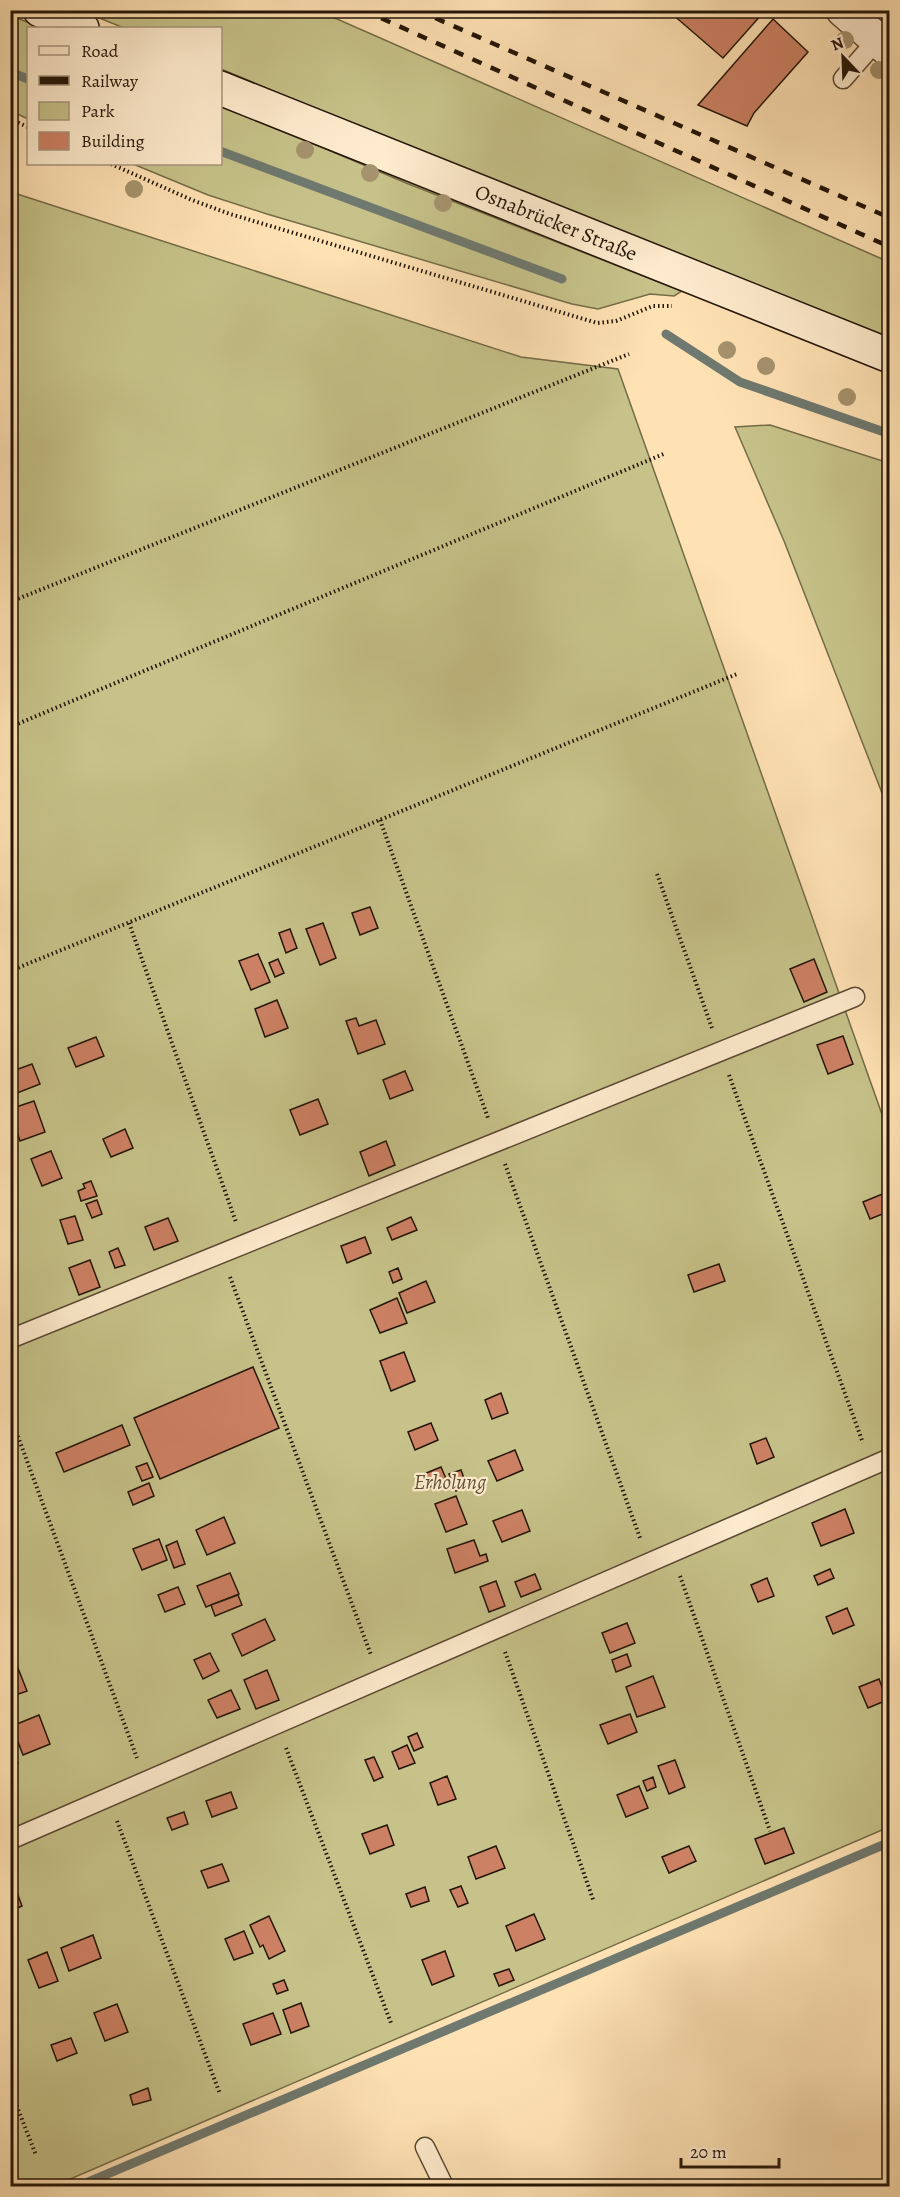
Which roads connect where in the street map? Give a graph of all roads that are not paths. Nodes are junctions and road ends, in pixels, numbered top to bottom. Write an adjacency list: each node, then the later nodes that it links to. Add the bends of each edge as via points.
1 (40, 10): 3 (main road)
2 (843, 10): 4 (main road)
3 (80, 27)
4 (883, 46): 5 (lane)
5 (843, 79)
6 (222, 89): 7 (main road, Osnabrücker Straße)
7 (890, 356)
8 (855, 997): 9 (lane)
9 (10, 1340)
10 (890, 1458): 11 (lane)
11 (10, 1840)
12 (425, 2147): 13 (lane)
13 (444, 2187)

